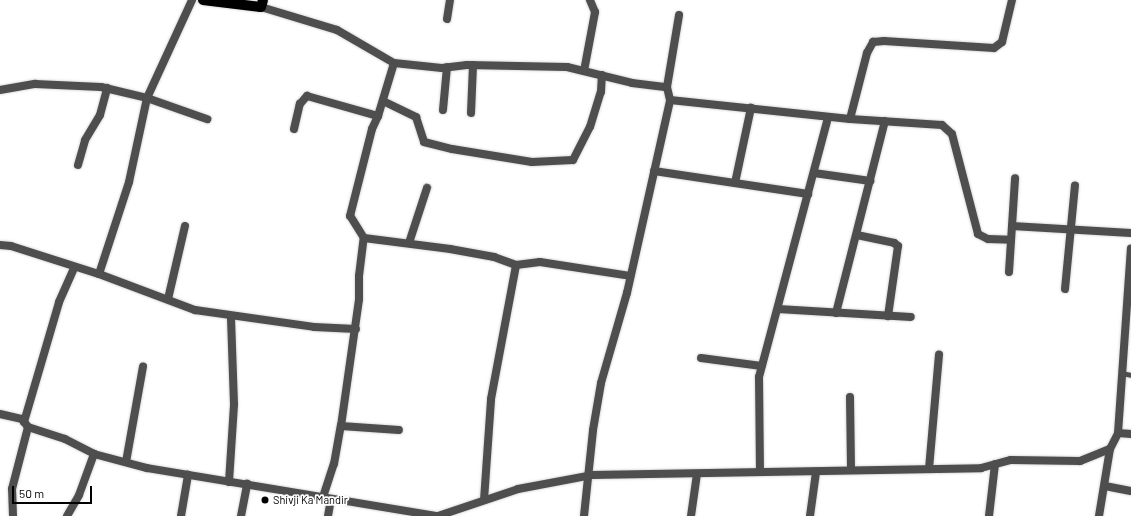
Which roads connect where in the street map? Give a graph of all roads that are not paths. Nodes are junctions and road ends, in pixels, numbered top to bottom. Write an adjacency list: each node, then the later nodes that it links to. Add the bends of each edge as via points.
1 (192, 0): 17 (street)
2 (203, 0): 6 (main road)
3 (450, 0): 8 (street)
4 (590, 0): 12 (street, via 594,12)
5 (1012, 0): 26 (street, via 1002,42 994,48 873,42 867,53)
6 (262, 4): 9 (street, via 337,30)
7 (679, 15): 14 (street)
8 (447, 19)
9 (394, 63): 11 (street); 19 (street)
10 (472, 65): 11 (street); 12 (street, via 567,68); 22 (street)
11 (447, 68): 21 (street)
12 (584, 71): 13 (street)
13 (602, 75): 14 (street, via 632,83); 19 (street, via 601,92 590,127 573,160 532,162 424,142 416,117)
14 (667, 87): 18 (street)
15 (107, 88): 16 (street, via 34,84); 17 (street); 29 (street, via 100,115 85,140)
16 (0, 90)
17 (147, 98): 25 (street); 51 (street, via 129,182)
18 (670, 100): 20 (street); 30 (street)
19 (383, 102): 23 (street)
20 (751, 108): 24 (street); 34 (street)
21 (444, 110)
22 (471, 113)
23 (378, 116): 28 (street, via 307,96 300,104); 43 (street, via 370,136 350,216)
24 (828, 117): 26 (street); 31 (street)
25 (207, 119)
26 (850, 119): 27 (street)
27 (885, 121): 33 (street); 44 (street, via 942,125 949,130 975,230 984,238)
28 (294, 129)
29 (78, 165)
30 (654, 171): 34 (street); 52 (street)
31 (814, 173): 33 (street); 37 (street)
32 (1015, 178): 39 (street)
33 (870, 181): 42 (street)
34 (735, 183): 37 (street)
35 (1075, 185): 40 (street)
36 (427, 188): 45 (street)
37 (808, 194): 56 (street)
38 (185, 226): 54 (street)
39 (1012, 226): 40 (street); 44 (street)
40 (1071, 228): 41 (street); 53 (street)
41 (1131, 233)
42 (857, 235): 57 (street); 59 (street, via 898,246)
43 (364, 238): 45 (street); 61 (street, via 358,276)
44 (1011, 240): 50 (street)
45 (409, 243): 48 (street, via 494,257)
46 (0, 245): 49 (street, via 11,246)
47 (1131, 248): 55 (street)
48 (516, 265): 52 (street, via 540,262); 91 (street, via 490,399)
49 (74, 268): 51 (street); 70 (street, via 60,302)
50 (1009, 272)
51 (99, 274): 54 (street)
52 (630, 276): 85 (street, via 601,383)
53 (1065, 289)
54 (168, 299): 58 (street, via 195,310)
55 (1129, 301): 66 (street)
56 (778, 308): 57 (street); 64 (street)
57 (836, 313): 59 (street)
58 (231, 316): 61 (street, via 314,327); 86 (street, via 234,404)
59 (888, 316): 60 (street)
60 (911, 317)
61 (356, 329): 71 (street)
62 (939, 354): 80 (street)
63 (701, 358): 64 (street)
64 (761, 366): 81 (street, via 758,390)
65 (143, 367): 77 (street)
66 (1121, 374): 67 (lane); 73 (street)
67 (1131, 375)
68 (850, 397): 79 (street)
69 (0, 414): 70 (street)
70 (26, 424): 76 (street, via 65,439); 93 (street, via 12,489)
71 (341, 426): 72 (street); 90 (street)
72 (399, 430)
73 (1118, 433): 74 (street); 75 (street)
74 (1131, 434)
75 (1110, 449): 78 (street, via 1080,461 1011,460); 88 (street)
76 (94, 454): 77 (street); 94 (street, via 79,495)
77 (126, 462): 84 (street)
78 (995, 464): 80 (street, via 981,468); 102 (street)
79 (851, 469): 80 (street); 82 (street)
80 (929, 469)
81 (760, 472): 82 (street); 83 (street)
82 (816, 472): 101 (street)
83 (697, 474): 85 (street); 100 (street)
84 (188, 475): 86 (street); 95 (street)
85 (588, 476): 91 (street, via 518,489); 99 (street)
86 (229, 482): 87 (street)
87 (247, 484): 90 (street); 96 (street)
88 (1105, 486): 89 (street); 103 (street)
89 (1131, 491)
90 (327, 498): 92 (street); 97 (street)
91 (484, 500): 98 (street)
92 (413, 514): 98 (street)
93 (13, 516)
94 (66, 516)
95 (181, 516)
96 (242, 516)
97 (328, 516)
98 (438, 516)
99 (584, 516)
100 (691, 516)
101 (810, 516)
102 (989, 516)
103 (1099, 516)

